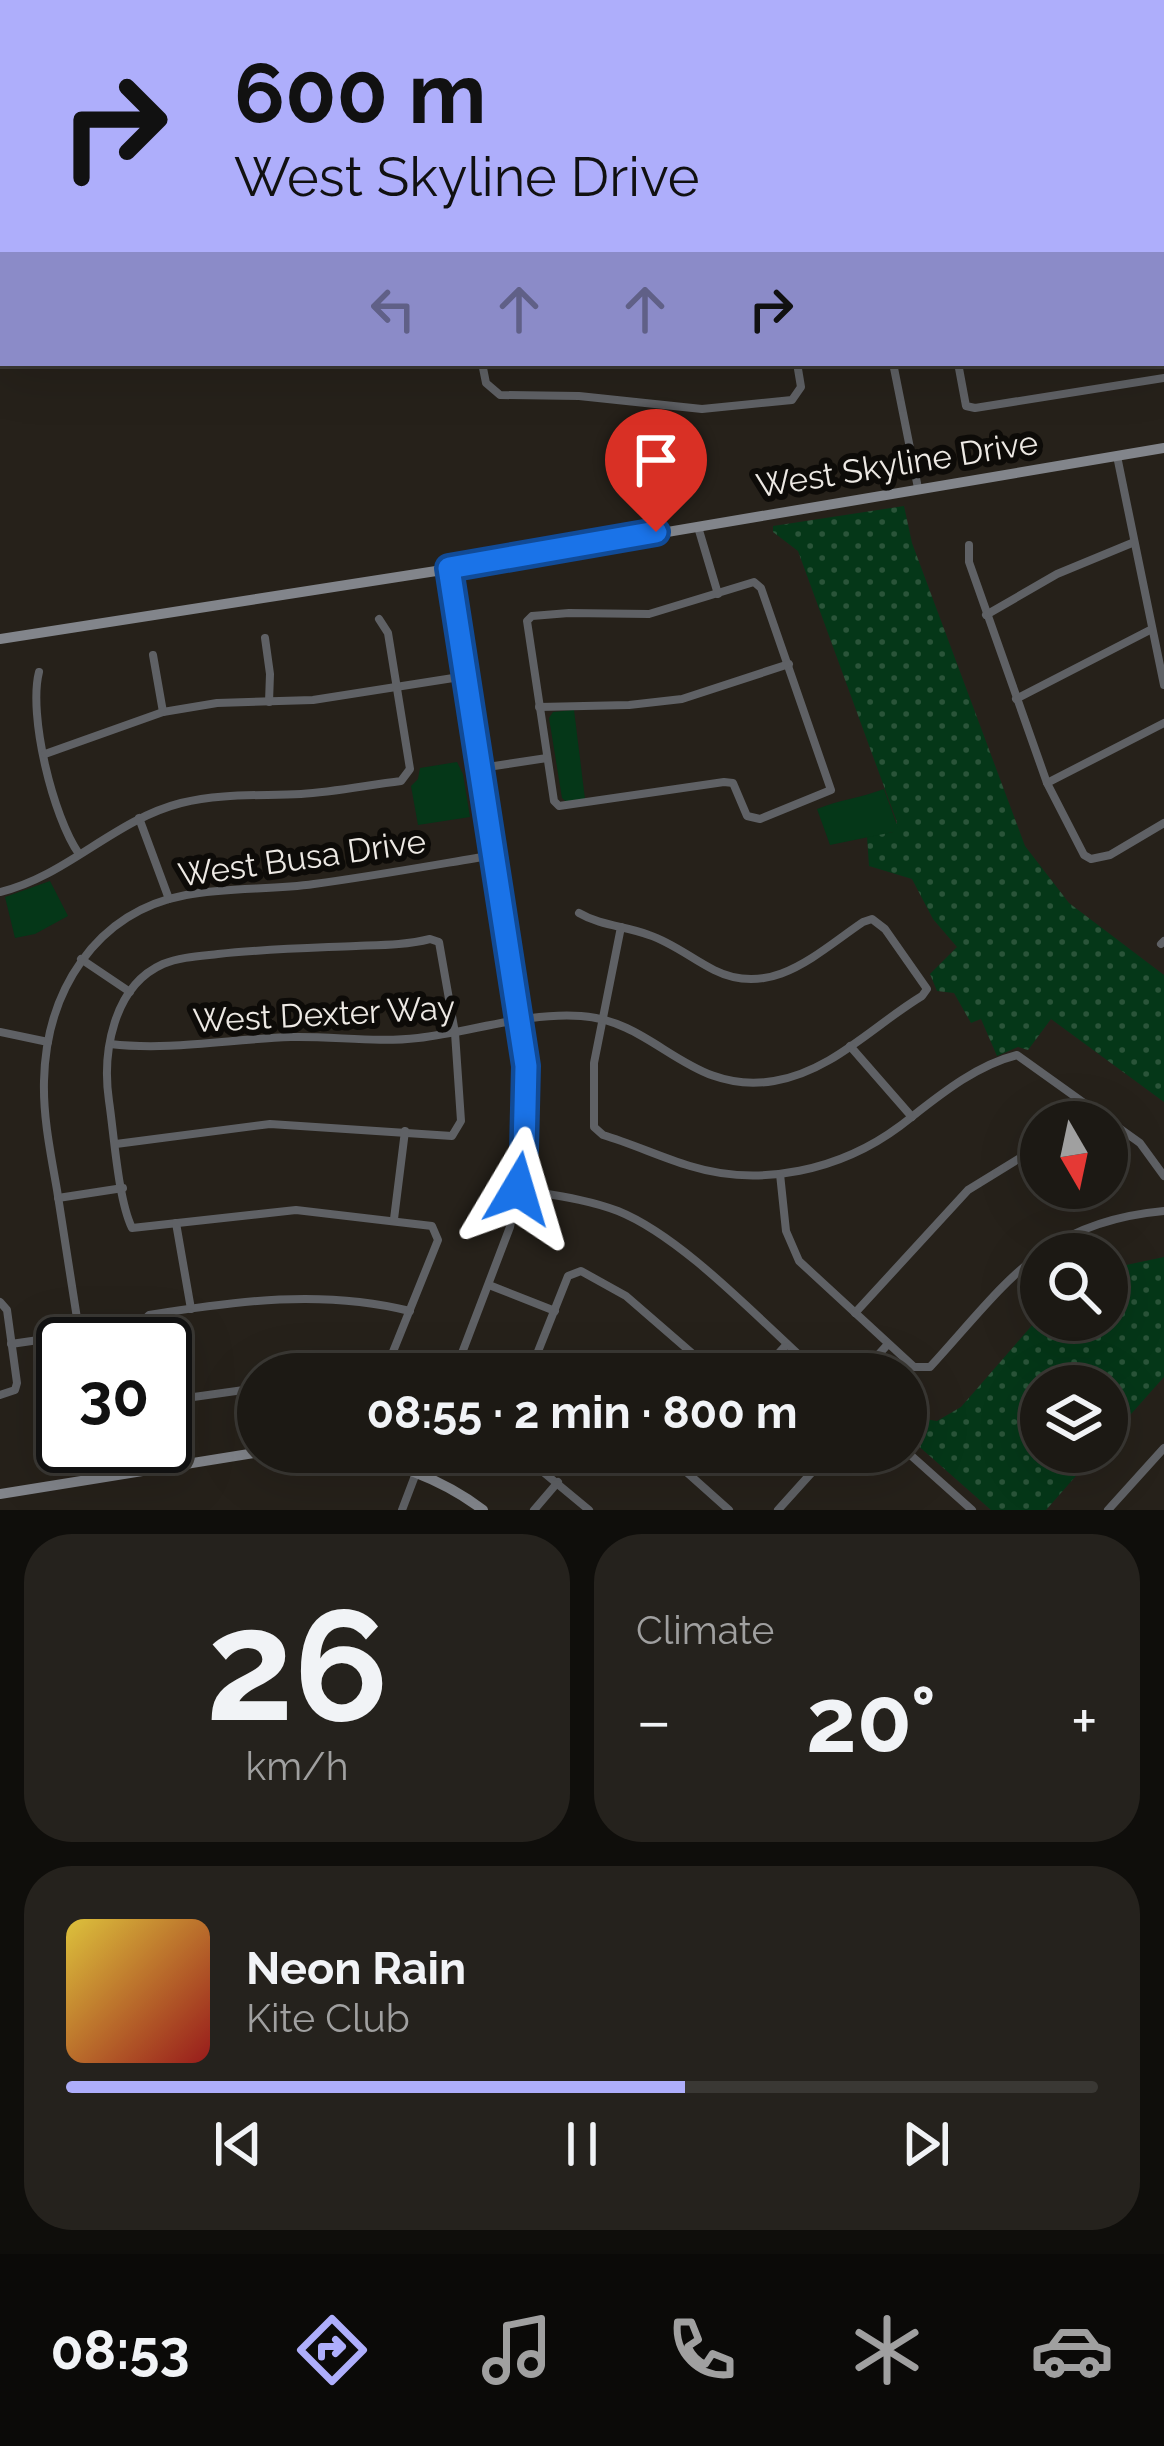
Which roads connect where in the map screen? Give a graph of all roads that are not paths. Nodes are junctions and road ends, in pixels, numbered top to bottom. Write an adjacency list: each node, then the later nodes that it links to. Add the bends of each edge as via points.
1 (483, 366): 2 (street, via 500,395 702,409 792,400 801,391)
2 (797, 366)
3 (894, 366): 8 (street)
4 (959, 366): 5 (street, via 966,406 975,408)
5 (1164, 378)
6 (1164, 448): 7 (street, West Skyline Drive)
7 (1117, 456): 8 (street, West Skyline Drive); 10 (street)
8 (918, 488): 9 (street, West Skyline Drive)
9 (698, 524): 12 (street, West Skyline Drive); 13 (street)
10 (1132, 543): 14 (street); 16 (street)
11 (969, 545): 14 (street)
12 (449, 568): 18 (street, West Skyline Drive); 22 (street)
13 (718, 594): 20 (street, via 754,582 761,588); 27 (street, via 649,614 527,620)
14 (986, 615): 25 (street)
15 (379, 620): 24 (street)
16 (1150, 630): 23 (street); 25 (street)
17 (265, 638): 26 (street)
18 (0, 639)
19 (152, 655): 28 (street)
20 (789, 664): 27 (street, via 682,700); 31 (street, via 832,790 825,795 752,820 733,783 559,806)
21 (39, 672): 30 (street, via 34,691)
22 (466, 676): 24 (street); 32 (street)
23 (1164, 685)
24 (397, 687): 26 (street); 34 (street, via 410,769 401,781 202,799)
25 (1016, 699): 33 (street)
26 (269, 702): 28 (street)
27 (539, 707): 31 (street)
28 (163, 712): 30 (street)
29 (1164, 723): 33 (street)
30 (45, 754): 36 (street, via 53,802)
31 (547, 758): 32 (street)
32 (481, 768): 37 (street)
33 (1047, 783): 35 (street, via 1091,860)
34 (139, 818): 36 (street); 39 (street)
35 (1164, 823)
36 (79, 854): 38 (street)
37 (494, 855): 39 (street, West Busa Drive); 45 (street)
38 (0, 892)
39 (169, 899): 42 (street, West Busa Drive, via 123,918)
40 (579, 914): 41 (street)
41 (621, 927): 44 (street); 50 (street, West Dexter Way, via 753,981 787,973 872,919 927,988)
42 (82, 959): 43 (street); 48 (street, West Busa Drive)
43 (130, 992): 47 (street, via 151,971 182,958 430,939 439,942); 49 (street)
44 (601, 1018): 45 (street, West Dexter Way); 50 (street, West Dexter Way, via 696,1070 736,1082 798,1075); 57 (street, via 597,1132 713,1172)
45 (520, 1022): 47 (street, West Dexter Way); 60 (street, via 526,1108)
46 (0, 1032): 48 (street)
47 (455, 1033): 49 (street, West Dexter Way); 53 (street, via 461,1121 452,1136)
48 (49, 1042): 61 (street, West Busa Drive, via 45,1112)
49 (110, 1044): 55 (street)
50 (850, 1046): 52 (street)
51 (1082, 1101): 52 (street, via 1017,1055 974,1073)
52 (912, 1117): 57 (street, via 865,1149)
53 (405, 1131): 55 (street, via 269,1124); 63 (street)
54 (1128, 1134): 58 (street)
55 (116, 1144): 59 (street)
56 (1020, 1158): 70 (street, via 968,1190)
57 (780, 1174): 70 (street, via 791,1248)
58 (1164, 1176)
59 (123, 1188): 61 (street); 64 (street, via 132,1228)
60 (518, 1189): 65 (street); 75 (street, via 638,1220)
61 (58, 1198): 71 (street, West Busa Drive)
62 (1164, 1211): 76 (street, via 1096,1222 1046,1246 930,1367 914,1367)
63 (394, 1220): 64 (street, via 279,1210); 68 (street, via 437,1233)
64 (176, 1223): 67 (street)
65 (488, 1285): 69 (street); 78 (street)
66 (0, 1302): 74 (street)
67 (191, 1309): 68 (street, via 311,1297); 72 (street)
68 (410, 1311): 77 (street)
69 (555, 1312): 79 (street); 80 (street, via 572,1272 581,1271 626,1296)
70 (855, 1313): 76 (street)
71 (77, 1317)
72 (147, 1317)
73 (36, 1342): 74 (street)
74 (11, 1344): 85 (street, via 15,1390)
75 (787, 1344): 81 (street); 82 (street)
76 (888, 1344): 83 (street)
77 (393, 1353)
78 (459, 1353)
79 (538, 1353)
80 (692, 1353)
81 (779, 1353)
82 (797, 1353)
83 (880, 1353)
84 (237, 1391): 86 (street)
85 (0, 1395)
86 (192, 1397)
87 (237, 1456): 96 (street)
88 (1162, 1456): 106 (street)
89 (927, 1470): 105 (street)
90 (102, 1473): 96 (street)
91 (417, 1473): 99 (street)
92 (419, 1473): 100 (street)
93 (547, 1473): 97 (street)
94 (688, 1473): 103 (street)
95 (811, 1473): 104 (street)
96 (103, 1477): 98 (street)
97 (559, 1482): 101 (street); 102 (street)
98 (0, 1494)
99 (401, 1510)
100 (483, 1510)
101 (534, 1510)
102 (589, 1510)
103 (729, 1510)
104 (778, 1510)
105 (972, 1510)
106 (1108, 1510)

